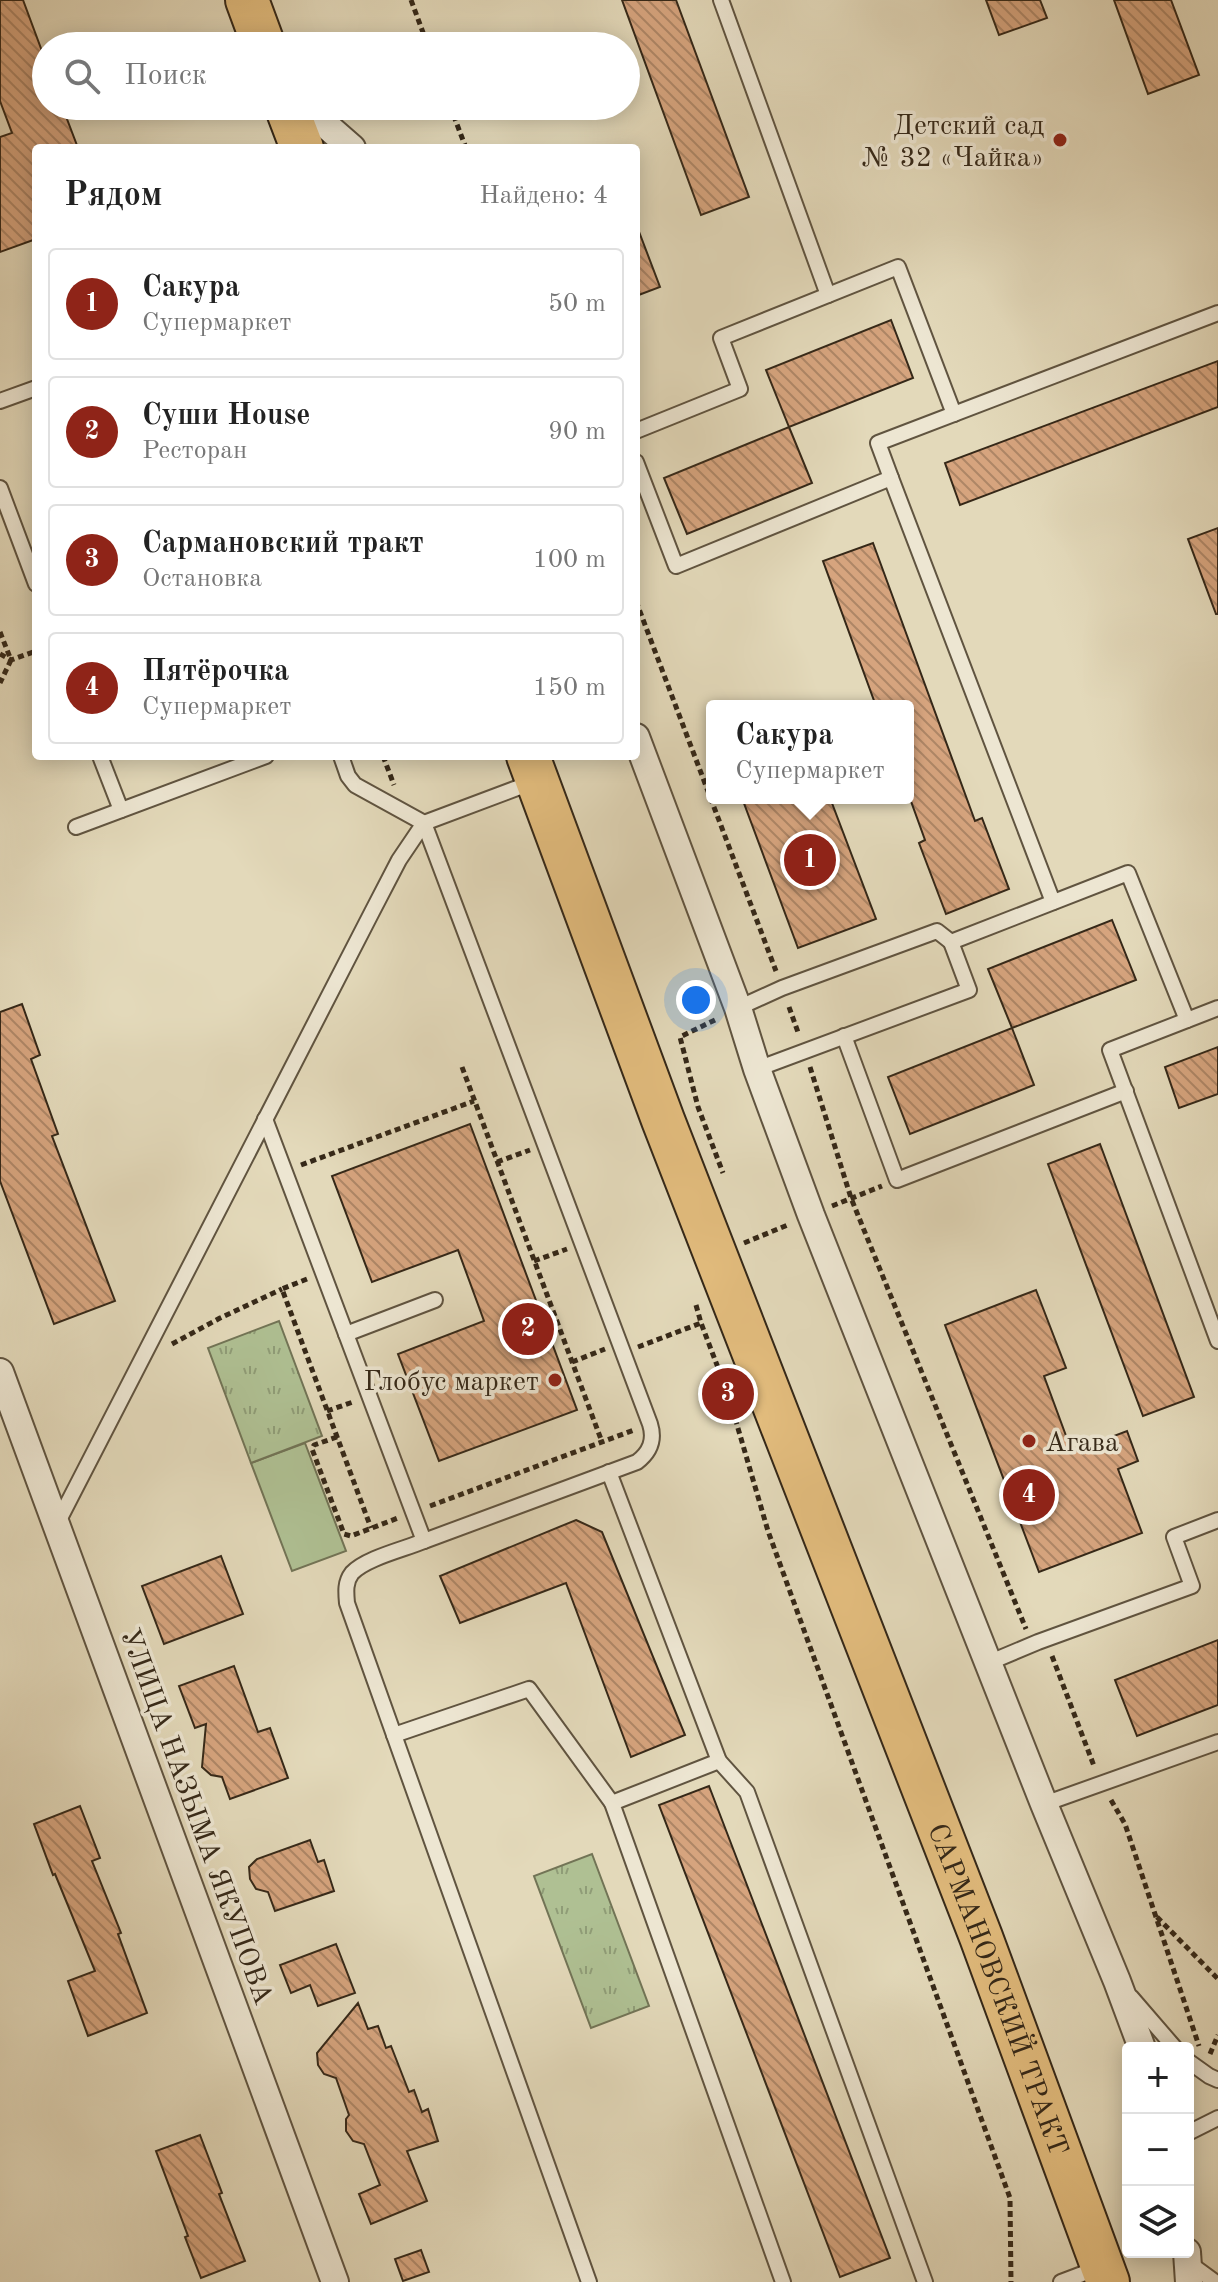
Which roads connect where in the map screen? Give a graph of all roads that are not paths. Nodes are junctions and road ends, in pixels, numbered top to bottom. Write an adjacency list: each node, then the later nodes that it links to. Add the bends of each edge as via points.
1 (247, 0): 3 (main road)
2 (721, 0): 8 (lane)
3 (259, 32)
4 (291, 120): 6 (main road)
5 (320, 120): 7 (street)
6 (300, 144)
7 (347, 144)
8 (828, 295): 12 (lane, via 898,267); 13 (lane, via 721,338 740,389)
9 (1218, 313): 12 (lane)
10 (32, 389): 11 (lane)
11 (0, 401)
12 (954, 414): 15 (lane, via 878,443)
13 (640, 429)
14 (640, 472): 15 (lane, via 676,566)
15 (891, 478): 26 (lane)
16 (0, 488): 17 (lane)
17 (32, 573)
18 (640, 748): 28 (street)
19 (102, 760): 23 (lane)
20 (255, 760): 23 (lane)
21 (342, 760): 24 (lane, via 355,785)
22 (532, 768): 24 (lane); 57 (main road, САРМАНОВСКИЙ ТРАКТ)
23 (121, 810): 25 (lane)
24 (424, 823): 34 (lane, via 388,881); 39 (lane, via 650,1424 652,1441 645,1456)
25 (76, 827)
26 (1053, 902): 27 (lane); 30 (lane, via 1128,873)
27 (951, 942): 28 (lane, via 937,931); 31 (lane, via 969,990)
28 (738, 1008): 32 (street)
29 (1218, 1008): 30 (lane)
30 (1187, 1020): 33 (lane, via 1110,1050)
31 (844, 1036): 32 (lane); 33 (lane, via 897,1180)
32 (757, 1069): 43 (street)
33 (1126, 1091): 37 (lane)
34 (265, 1119): 36 (lane); 41 (lane)
35 (435, 1300): 36 (lane)
36 (346, 1334): 42 (lane)
37 (1218, 1341)
38 (3, 1387): 41 (street, УЛИЦА НАЗЫМА ЯКУПОВА)
39 (609, 1472): 42 (lane); 46 (lane)
40 (1218, 1520): 43 (lane, via 1174,1537 1192,1586)
41 (56, 1525): 58 (street, УЛИЦА НАЗЫМА ЯКУПОВА)
42 (424, 1541): 44 (lane, via 364,1564 351,1573 345,1587)
43 (988, 1663): 48 (street)
44 (394, 1735): 47 (lane, via 529,1689); 59 (lane)
45 (1218, 1742): 48 (lane)
46 (719, 1761): 47 (lane); 61 (lane, via 747,1792)
47 (612, 1803): 60 (lane)
48 (1044, 1804): 49 (street)
49 (1117, 1981): 50 (street); 51 (lane)
50 (1140, 2042)
51 (1169, 2042)
52 (1194, 2065): 53 (lane)
53 (1214, 2078)
54 (1218, 2118): 55 (lane)
55 (1194, 2130)
56 (1188, 2266): 63 (lane)
57 (1105, 2274): 62 (lane)
58 (335, 2282)
59 (589, 2282)
60 (783, 2282)
61 (925, 2282)
62 (1061, 2282)
63 (1215, 2282)

